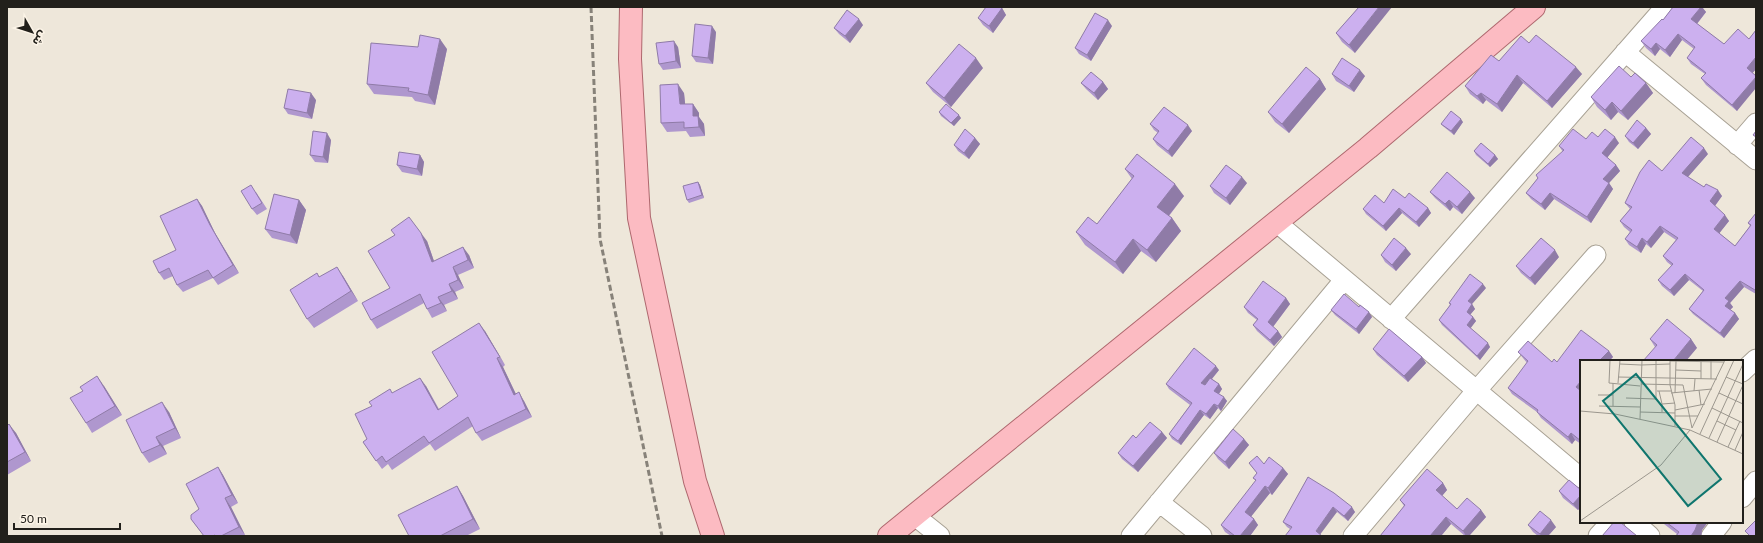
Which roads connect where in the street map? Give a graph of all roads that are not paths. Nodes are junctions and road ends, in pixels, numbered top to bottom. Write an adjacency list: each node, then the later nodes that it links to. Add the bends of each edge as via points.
1 (631, 7): 23 (main road, via 630,58 639,218 696,480)
2 (1534, 7): 8 (main road, via 1368,148)
3 (1665, 7): 4 (street)
4 (1625, 52): 6 (street); 11 (street)
5 (1756, 123): 6 (street)
6 (1737, 145): 7 (street)
7 (1756, 160)
8 (1276, 222): 10 (street); 19 (main road)
9 (1596, 255): 14 (street)
10 (1344, 280): 11 (street); 18 (street)
11 (1391, 319): 14 (street)
12 (1756, 359): 13 (street)
13 (1743, 371)
14 (1476, 391): 15 (street); 28 (street)
15 (1580, 477)
16 (1756, 481): 17 (street)
17 (1743, 497)
18 (1159, 502): 26 (street); 27 (street)
19 (915, 516): 24 (main road); 25 (street)
20 (1609, 523): 29 (street)
21 (1635, 523): 30 (street)
22 (1721, 523): 31 (street)
23 (713, 536)
24 (889, 536)
25 (940, 536)
26 (1131, 536)
27 (1202, 536)
28 (1353, 536)
29 (1598, 536)
30 (1650, 536)
31 (1711, 536)

